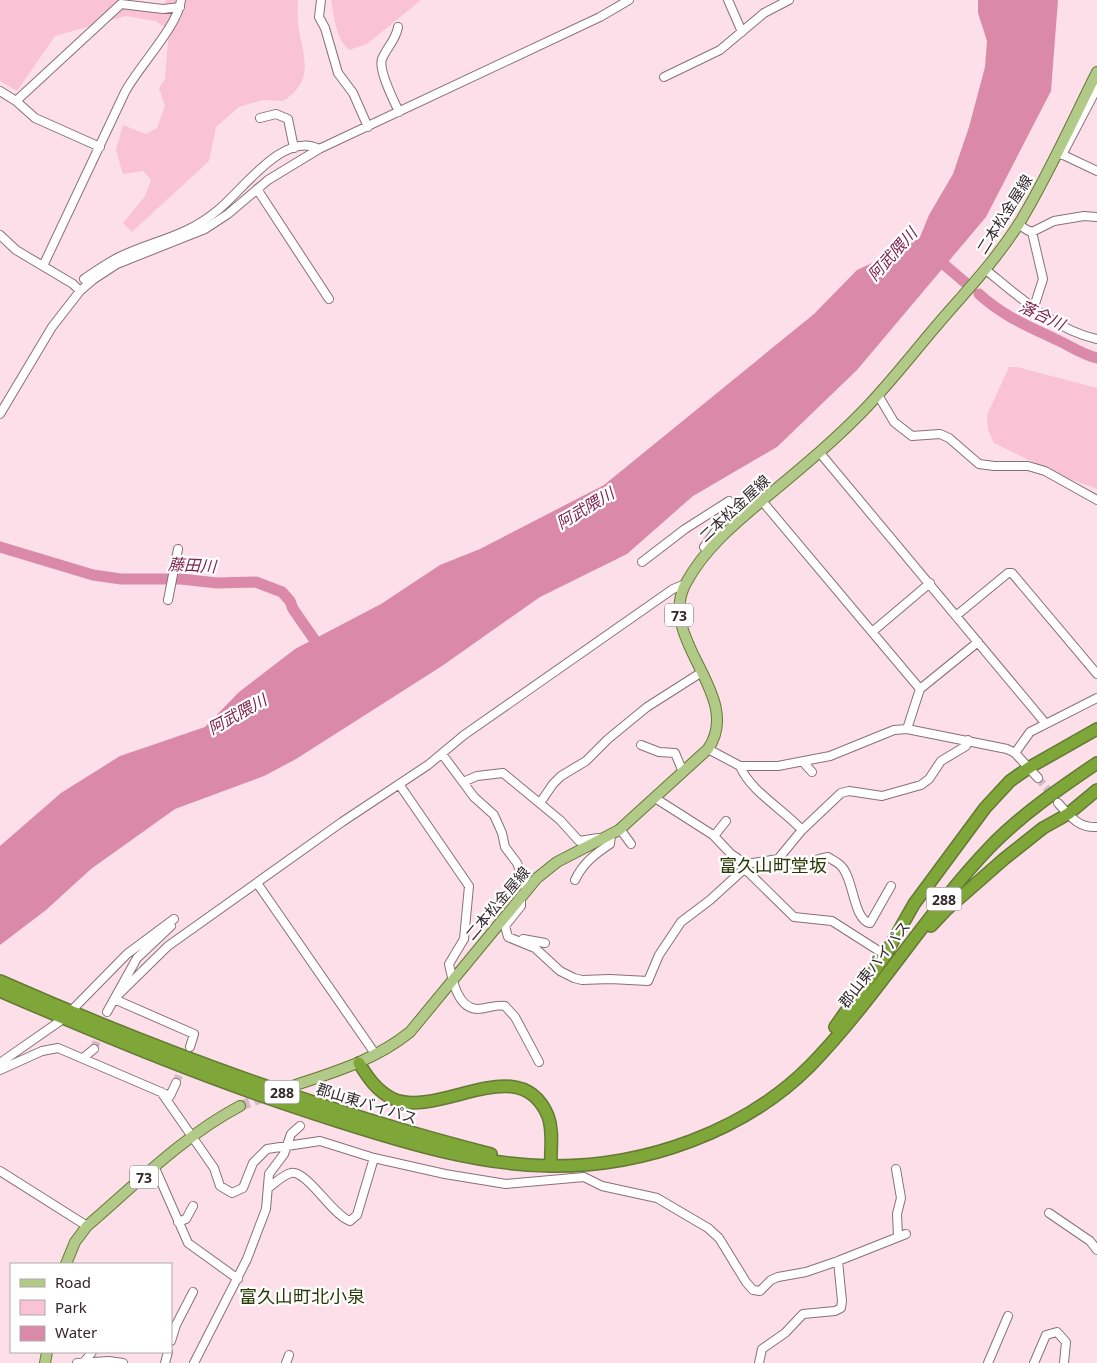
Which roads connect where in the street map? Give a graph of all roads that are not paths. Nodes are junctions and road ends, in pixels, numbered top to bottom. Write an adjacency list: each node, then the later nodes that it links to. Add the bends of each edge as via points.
1 (321, 0): 15 (street, via 319,17 338,73 353,93)
2 (629, 0): 13 (street, via 600,17)
3 (728, 0): 7 (street)
4 (789, 0): 7 (street, via 764,13)
5 (181, 4): 12 (street, via 163,9 121,4); 16 (street, via 178,14 131,81)
6 (398, 27): 13 (street, via 381,67)
7 (742, 32): 9 (street, via 720,50)
8 (1097, 72): 19 (main road, 二本松金屋線 / 73)
9 (664, 76)
10 (1097, 88): 19 (street)
11 (0, 91): 12 (street)
12 (16, 101): 16 (street, via 35,118)
13 (399, 112): 15 (street)
14 (260, 118): 17 (street, via 276,114 288,119)
15 (368, 128): 18 (street)
16 (100, 147): 26 (street)
17 (294, 148): 18 (street, via 309,146); 28 (street, via 273,156 239,192 192,230 119,257)
18 (319, 149): 21 (street)
19 (1059, 154): 20 (street); 23 (main road, 二本松金屋線 / 73)
20 (1097, 171)
21 (258, 189): 29 (street, via 205,230 117,264); 30 (street)
22 (1097, 216): 24 (street, via 1054,221)
23 (1018, 224): 24 (street); 27 (main road, 二本松金屋線 / 73)
24 (1032, 232): 31 (street, via 1043,279)
25 (0, 234): 26 (street, via 16,250)
26 (43, 266): 29 (street)
27 (986, 270): 31 (street); 33 (main road, 二本松金屋線 / 73)
28 (84, 279)
29 (80, 291): 34 (street, via 52,327)
30 (329, 299)
31 (1034, 307): 32 (street, via 1062,325)
32 (1097, 339)
33 (878, 395): 35 (main road, 二本松金屋線 / 73); 36 (street, via 894,422 912,436 940,434 979,464 1028,466 1045,471)
34 (0, 414)
35 (820, 452): 37 (main road, 二本松金屋線 / 73); 42 (street)
36 (1097, 500)
37 (762, 501): 39 (main road, 二本松金屋線 / 73); 45 (street)
38 (177, 551): 43 (street)
39 (708, 551): 40 (street, via 704,547 729,513 729,501); 41 (main road, 二本松金屋線 / 73)
40 (642, 562)
41 (685, 584): 47 (main road, 二本松金屋線 / 73, via 680,620); 58 (street, via 673,589)
42 (930, 584): 44 (street); 45 (street)
43 (168, 598)
44 (957, 615): 46 (street); 48 (street, via 998,580 1012,574)
45 (872, 632): 49 (street)
46 (978, 642): 49 (street); 51 (street)
47 (702, 672): 56 (main road, 二本松金屋線 / 73, via 718,715 716,733); 70 (street, via 647,707 586,761 557,780)
48 (1097, 674)
49 (920, 689): 52 (street)
50 (1097, 698): 51 (street)
51 (1046, 724): 57 (street, via 1027,735)
52 (907, 728): 54 (street); 59 (street, via 894,730 830,756)
53 (1097, 729): 62 (highway)
54 (968, 740): 57 (street); 75 (street, via 966,746 941,761 921,785 882,796 844,791)
55 (641, 745): 63 (street, via 659,752 675,753)
56 (708, 749): 61 (street); 63 (main road, 二本松金屋線 / 73)
57 (1015, 753): 62 (street)
58 (442, 754): 66 (street); 67 (street)
59 (803, 762): 61 (street); 64 (street)
60 (1097, 763): 94 (highway, 郡山東バイパス / 288, via 1047,798 992,845 928,918)
61 (740, 766): 75 (street, via 751,784)
62 (1030, 767): 65 (street); 99 (highway, via 1010,781 985,808 933,877 884,958)
63 (683, 772): 69 (main road, 二本松金屋線 / 73)
64 (812, 772)
65 (1038, 778)
66 (464, 782): 70 (street, via 477,776 503,772); 84 (street, via 494,814 506,848 517,863)
67 (399, 784): 82 (street); 89 (street, via 469,886 464,939 449,964)
68 (1097, 790): 72 (highway)
69 (655, 798): 76 (main road, 二本松金屋線 / 73); 77 (street)
70 (540, 803): 76 (street, via 578,842)
71 (1058, 803): 72 (street)
72 (1068, 814): 74 (street, via 1079,824); 94 (highway, via 1043,828 947,909 860,1015)
73 (726, 821): 77 (street)
74 (1097, 827)
75 (802, 830): 79 (street)
76 (611, 834): 78 (street); 81 (street, via 610,844 580,868); 84 (main road, 二本松金屋線 / 73, via 557,862)
77 (714, 836): 80 (street)
78 (631, 844)
79 (778, 859): 80 (street); 83 (street, via 804,868 828,858 841,866 860,918 866,923 870,923)
80 (745, 866): 85 (street, via 710,900 681,922 660,954 648,981 574,978 560,971 535,948); 87 (street, via 794,917 832,921)
81 (575, 880)
82 (257, 883): 91 (street, via 168,946); 97 (street)
83 (891, 886)
84 (524, 893): 85 (street, via 521,906 505,929 508,937); 89 (main road, 二本松金屋線 / 73)
85 (514, 940): 86 (street, via 526,939)
86 (545, 944)
87 (879, 951)
88 (0, 980): 93 (highway, 郡山東バイパス / 288, via 58,1006)
89 (452, 980): 97 (main road, 二本松金屋線 / 73, via 410,1032); 100 (street, via 470,1007 505,1006 515,1017)
90 (0, 991): 93 (highway, 288, via 47,1012)
91 (114, 999): 92 (street); 93 (street, via 137,958 173,924 174,918 128,954); 95 (street, via 194,1034)
92 (108, 1012)
93 (67, 1015): 101 (street); 112 (highway, 郡山東バイパス / 288, via 186,1069 359,1128 468,1157 506,1163)
94 (831, 1043): 99 (highway, 郡山東バイパス / 288)
95 (190, 1047)
96 (94, 1048): 98 (street)
97 (376, 1055): 102 (main road, 二本松金屋線 / 73)
98 (83, 1058): 103 (street, via 58,1048 42,1051); 106 (street)
99 (816, 1058): 112 (highway, 郡山東バイパス / 288, via 787,1085 742,1116 704,1135 654,1153 607,1163)
100 (539, 1062)
101 (0, 1063)
102 (360, 1063): 105 (main road, 二本松金屋線 / 73); 112 (highway, via 375,1086 404,1102 427,1102 496,1086 512,1086 526,1092 548,1116)
103 (0, 1070)
104 (176, 1083): 106 (street, via 170,1096)
105 (287, 1088)
106 (161, 1092): 109 (street)
107 (240, 1106): 109 (main road, 73)
108 (300, 1126): 110 (street, via 291,1134)
109 (192, 1137): 110 (street, via 214,1168 220,1186 232,1193 245,1185 253,1163 262,1153 267,1149); 113 (main road, 73)
110 (287, 1146): 111 (street, via 324,1141); 116 (street, via 269,1174)
111 (374, 1158): 116 (street, via 357,1215 350,1221 336,1214 314,1186 296,1174 289,1174); 122 (street, via 506,1184 581,1176 602,1186 652,1196 715,1233 743,1277 756,1291 763,1290 778,1277)
112 (551, 1163)
113 (155, 1168): 119 (street); 120 (main road, 73)
114 (896, 1169): 122 (street, via 901,1198 897,1214 902,1235)
115 (0, 1171): 120 (street)
116 (268, 1188): 124 (street, via 266,1209)
117 (193, 1206): 119 (street, via 186,1219)
118 (1049, 1213): 121 (street, via 1090,1241)
119 (178, 1222): 124 (street, via 191,1247)
120 (87, 1226): 123 (main road, 73, via 75,1242)
121 (1097, 1250)
122 (838, 1261): 132 (street, via 840,1308 803,1314 785,1333 764,1346)
123 (66, 1263)
124 (238, 1280): 131 (street)
125 (193, 1292): 127 (street)
126 (1008, 1316): 133 (street)
127 (172, 1338)
128 (91, 1353): 129 (street)
129 (80, 1363): 130 (street)
130 (123, 1363)
131 (194, 1363)
132 (759, 1363)
133 (988, 1363)
134 (1034, 1363): 135 (street, via 1046,1335 1057,1332 1066,1342)
135 (1064, 1363)

